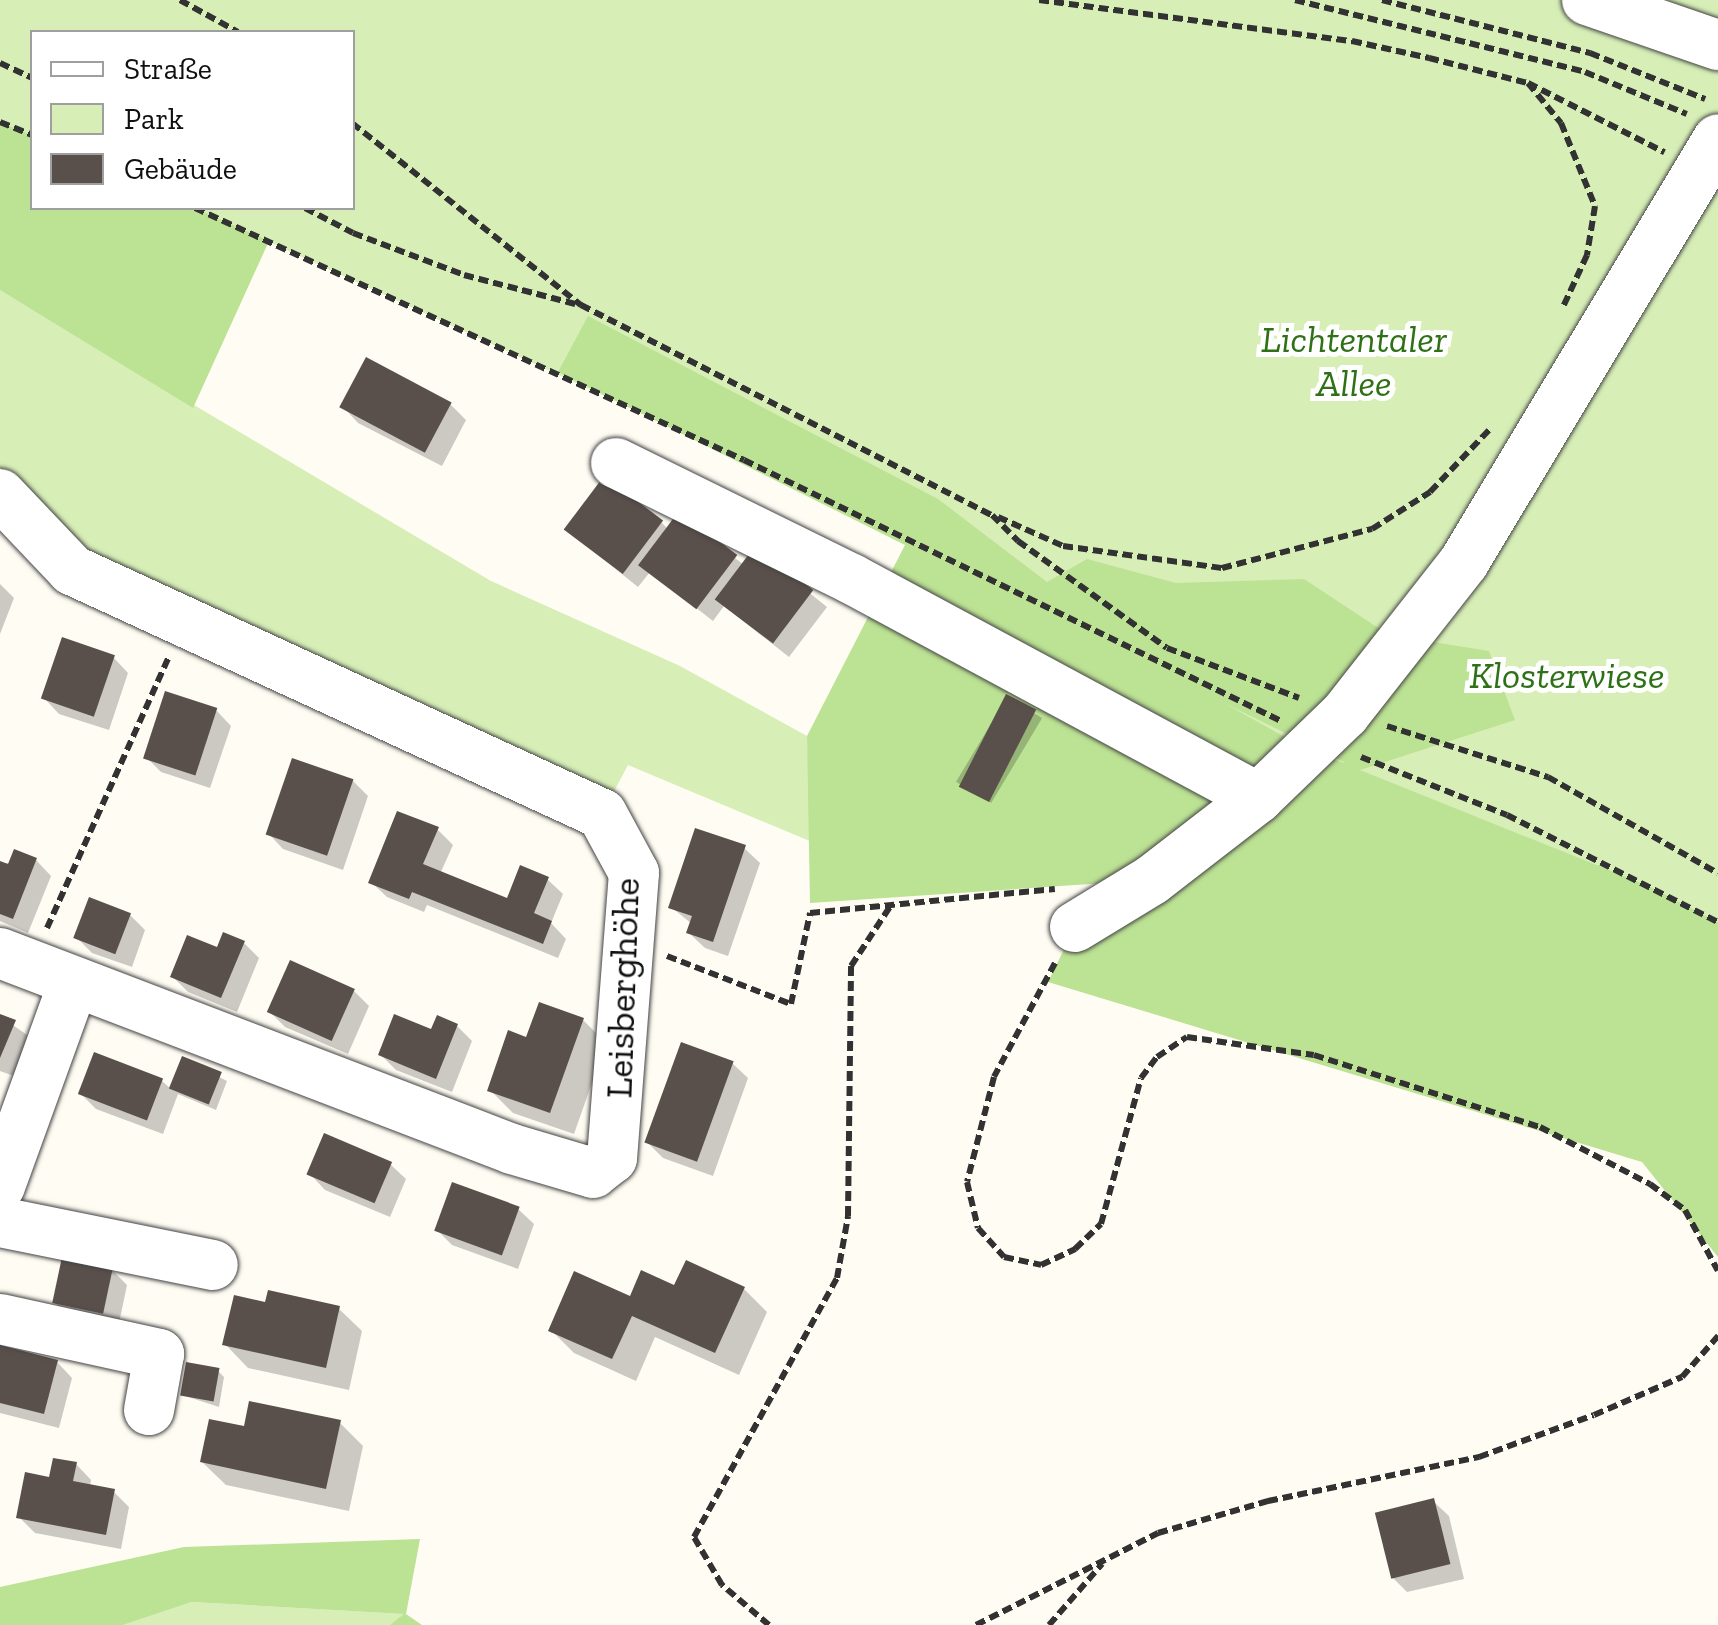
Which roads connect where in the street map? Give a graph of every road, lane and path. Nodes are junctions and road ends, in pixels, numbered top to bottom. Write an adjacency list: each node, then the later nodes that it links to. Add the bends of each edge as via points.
1 (180, 0): 6 (path)
2 (1039, 0): 10 (path, via 1352,41)
3 (1295, 0): 15 (path, via 1585,72)
4 (1382, 0): 11 (path, via 1590,53)
5 (1588, 0): 7 (street)
6 (234, 30)
7 (1718, 45)
8 (0, 63): 9 (path)
9 (30, 77)
10 (1528, 83): 15 (path); 19 (path, via 1560,123 1595,206 1587,255)
11 (1718, 104)
12 (0, 122): 14 (path)
13 (355, 124): 18 (path)
14 (30, 134)
15 (1706, 144): 25 (street, via 1464,562)
16 (199, 210): 25 (path)
17 (309, 210): 18 (path, via 464,275)
18 (581, 305): 23 (path)
19 (1555, 324)
20 (1504, 414): 23 (path, via 1430,492 1372,529 1222,568 1064,546)
21 (616, 464): 26 (street, via 852,579)
22 (0, 494): 31 (street, Leisberghöhe, via 72,570 602,814 634,873)
23 (992, 515): 25 (path, via 1031,551 1167,648)
24 (168, 659): 32 (path)
25 (1333, 727): 26 (street); 27 (path, via 1548,777); 30 (path)
26 (1258, 798): 29 (street, via 1152,880)
27 (1718, 873)
28 (891, 905): 29 (path); 31 (path, via 810,912 791,1004); 41 (path, via 851,966 848,1216 837,1278 694,1537 722,1585)
29 (1069, 908): 36 (path, via 994,1077 967,1182 978,1228 1004,1257 1041,1265 1076,1250 1100,1224 1141,1078 1156,1057 1187,1037 1314,1056 1540,1128 1650,1184 1685,1210)
30 (1718, 922)
31 (629, 941): 32 (street, Leisberghöhe, via 619,1126 598,1181)
32 (35, 967): 33 (street)
33 (0, 1186)
34 (0, 1222): 35 (street)
35 (213, 1265)
36 (1718, 1271)
37 (0, 1318): 39 (street, via 158,1354)
38 (1718, 1336): 40 (path, via 1682,1377 1561,1427 1479,1457 1195,1522)
39 (149, 1410)
40 (1106, 1560): 42 (path); 43 (path)
41 (768, 1625)
42 (976, 1625)
43 (1049, 1625)

